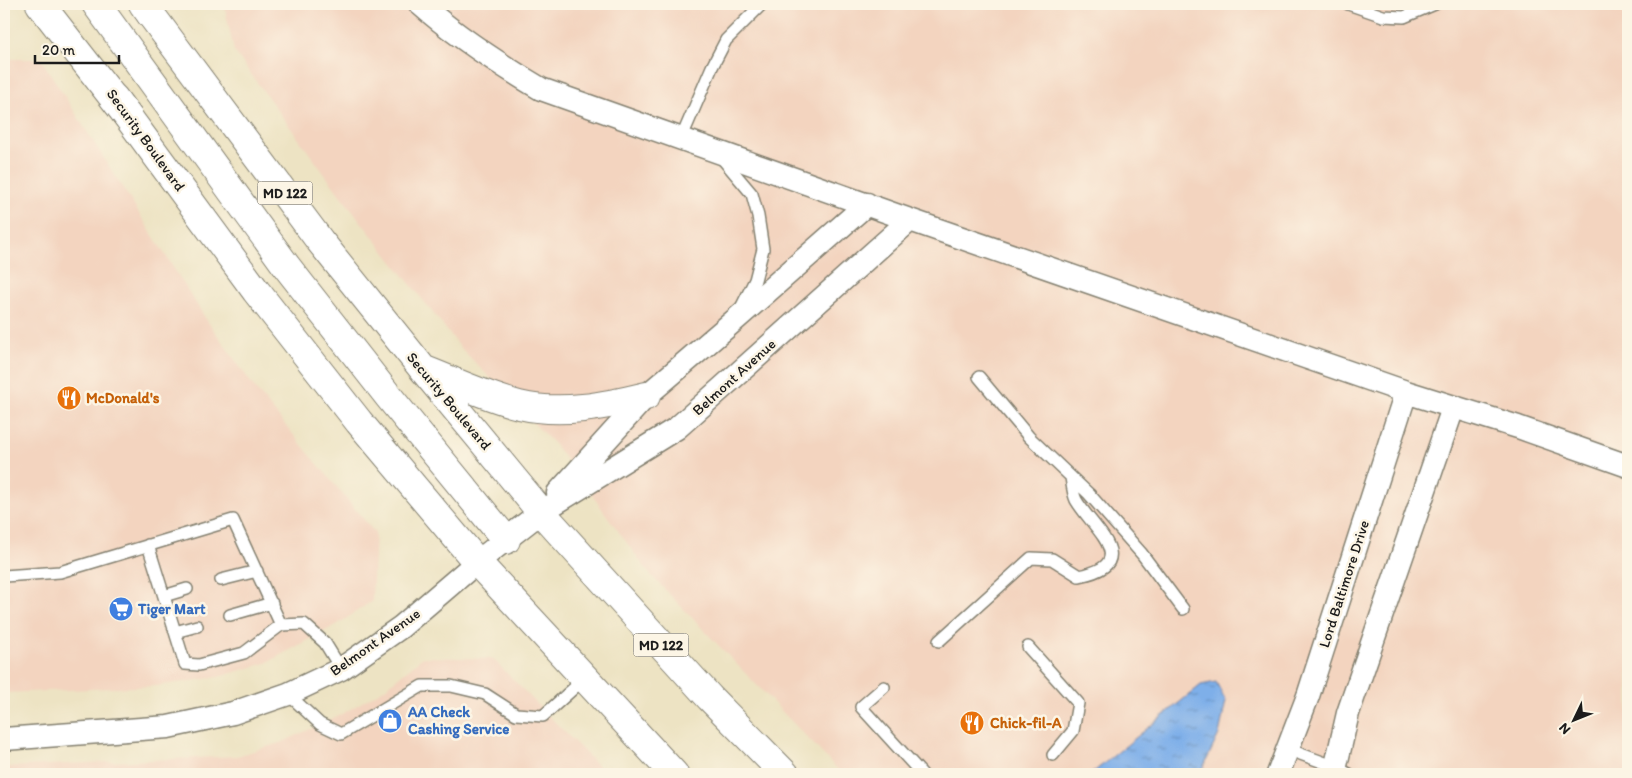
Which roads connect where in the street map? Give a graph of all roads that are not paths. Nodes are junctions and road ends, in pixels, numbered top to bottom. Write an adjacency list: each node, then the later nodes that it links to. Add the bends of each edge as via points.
1 (40, 4): 9 (main road)
2 (50, 4): 9 (main road, Security Boulevard)
3 (96, 4): 23 (main road, via 287,267)
4 (420, 4): 10 (street, via 504,67 542,89)
5 (762, 4): 10 (lane, via 726,40)
6 (1348, 4): 7 (lane, via 1383,16 1404,17)
7 (1434, 4)
8 (146, 8): 15 (main road, Security Boulevard / MD 122, via 320,241)
9 (129, 118): 25 (main road, Security Boulevard, via 256,291 358,422)
10 (681, 139): 11 (street)
11 (715, 151): 12 (street); 14 (lane, via 752,194 763,249 755,280)
12 (867, 204): 13 (street); 14 (street, Belmont Avenue)
13 (910, 220): 17 (street); 22 (street, Belmont Avenue, via 677,428)
14 (735, 320): 18 (street, Belmont Avenue)
15 (422, 368): 18 (main road, via 521,405 562,410 604,406); 22 (main road, Security Boulevard / MD 122)
16 (978, 377): 21 (lane, via 1029,437)
17 (1406, 392): 19 (street); 44 (street, Lord Baltimore Drive, via 1308,696)
18 (646, 396): 22 (street, Belmont Avenue)
19 (1453, 408): 20 (street); 46 (street, via 1348,713)
20 (1628, 466)
21 (1071, 477): 32 (lane, via 1142,554); 37 (lane, via 1075,498 1108,542 1110,553 1106,565 1096,573 1078,576 1052,560 1031,558)
22 (541, 512): 23 (street, Belmont Avenue); 48 (main road, Security Boulevard / MD 122, via 710,698)
23 (506, 540): 25 (street, Belmont Avenue)
24 (148, 545): 26 (lane, via 233,520); 27 (lane, via 60,572); 30 (lane)
25 (477, 562): 39 (street, Belmont Avenue, via 401,626); 40 (main road, Security Boulevard)
26 (257, 571): 28 (lane); 31 (lane)
27 (4, 576)
28 (221, 580)
29 (187, 589): 30 (lane)
30 (164, 596): 36 (lane)
31 (272, 603): 33 (lane); 34 (lane)
32 (1183, 609)
33 (230, 615)
34 (281, 625): 36 (lane, via 244,653 199,665 185,664); 39 (lane, via 304,624 325,643)
35 (197, 626): 36 (lane)
36 (175, 632)
37 (939, 641)
38 (1028, 646): 45 (lane, via 1078,703 1073,732)
39 (341, 669): 42 (street, Belmont Avenue)
40 (584, 679): 42 (lane, via 542,716 516,714 485,694 451,686 422,686 341,734 320,724); 47 (main road, Security Boulevard)
41 (884, 687): 49 (lane, via 861,706)
42 (288, 694): 43 (street, Belmont Avenue, via 233,713 168,727)
43 (4, 739)
44 (1287, 749): 46 (lane); 50 (street, Lord Baltimore Drive)
45 (1053, 755)
46 (1340, 772)
47 (674, 774)
48 (785, 774)
49 (922, 774)
50 (1278, 774)

